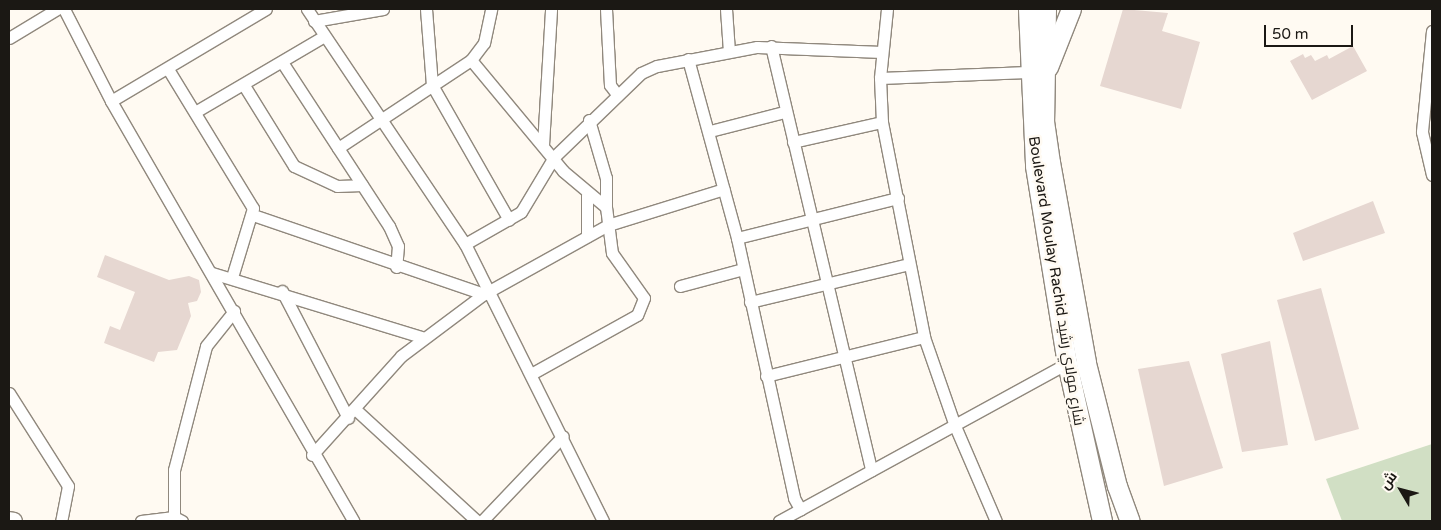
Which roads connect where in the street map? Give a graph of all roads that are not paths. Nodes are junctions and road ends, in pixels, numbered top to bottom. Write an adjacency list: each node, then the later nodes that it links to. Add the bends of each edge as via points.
1 (57, 9): 18 (street)
2 (64, 9): 31 (street)
3 (266, 9): 25 (street)
4 (308, 9): 15 (street)
5 (383, 9): 15 (street)
6 (426, 9): 28 (street)
7 (491, 9): 22 (street, via 484,43)
8 (551, 9): 40 (street)
9 (606, 9): 30 (street, via 610,85)
10 (726, 9): 20 (street)
11 (887, 9): 21 (street)
12 (1028, 9): 26 (main road, Boulevard Moulay Rachid شارع مولاي رشيد)
13 (1046, 9): 26 (main road, Boulevard Moulay Rachid شارع مولاي رشيد)
14 (1071, 9): 26 (main road)
15 (314, 21): 17 (street)
16 (1432, 31): 32 (street)
17 (323, 37): 24 (street); 35 (street)
18 (9, 38)
19 (771, 46): 20 (street); 21 (street); 34 (street)
20 (729, 52): 23 (street)
21 (882, 52): 27 (street)
22 (471, 60): 28 (street); 40 (street)
23 (688, 60): 30 (street, via 641,73); 38 (street)
24 (282, 62): 29 (street); 41 (street)
25 (168, 69): 31 (street); 33 (street)
26 (1036, 72): 27 (street); 70 (main road, Boulevard Moulay Rachid شارع مولاي رشيد, via 1035,166); 92 (main road, Boulevard Moulay Rachid شارع مولاي رشيد, via 1078,327 1116,486)
27 (880, 78): 37 (street)
28 (432, 85): 35 (street); 51 (street)
29 (245, 87): 33 (street); 44 (street, via 294,166 337,186)
30 (616, 93): 36 (street)
31 (111, 102): 59 (street)
32 (1428, 104): 43 (street, via 1422,132)
33 (195, 112): 49 (street, via 248,197)
34 (784, 112): 38 (street); 39 (street)
35 (385, 120): 41 (street); 55 (street)
36 (589, 120): 42 (street); 48 (street, via 606,178)
37 (882, 122): 39 (street); 47 (street)
38 (710, 131): 45 (street)
39 (793, 142): 50 (street)
40 (543, 145): 42 (street)
41 (338, 148): 44 (street)
42 (554, 157): 46 (street); 51 (street, via 528,203)
43 (1432, 175)
44 (362, 186): 57 (street, via 398,246)
45 (724, 189): 52 (street); 54 (street)
46 (587, 195): 48 (street); 53 (street)
47 (898, 198): 50 (street); 56 (street)
48 (606, 207): 52 (street)
49 (253, 216): 57 (street); 60 (street)
50 (812, 218): 54 (street); 61 (street)
51 (509, 220): 55 (street)
52 (608, 225): 53 (street); 71 (street, via 612,253 641,293 643,308 615,329)
53 (587, 236): 64 (street)
54 (737, 238): 58 (street)
55 (465, 244): 64 (street)
56 (909, 264): 61 (street); 68 (street)
57 (396, 267): 64 (street)
58 (743, 270): 62 (street); 65 (street)
59 (212, 273): 60 (street); 66 (street)
60 (232, 277): 63 (street)
61 (827, 284): 65 (street); 69 (street)
62 (680, 286)
63 (282, 291): 67 (street); 74 (street)
64 (487, 293): 67 (street); 71 (street)
65 (750, 302): 72 (street)
66 (234, 311): 77 (street); 80 (street, via 206,346 174,470)
67 (421, 337): 74 (street)
68 (924, 337): 69 (street); 75 (street)
69 (843, 359): 72 (street); 78 (street)
70 (1067, 362): 75 (street); 91 (main road, Boulevard Moulay Rachid شارع مولاي رشيد)
71 (531, 374): 76 (street)
72 (766, 376): 79 (street, via 794,498)
73 (9, 393): 83 (street, via 68,486)
74 (352, 413): 77 (street); 86 (street)
75 (955, 426): 78 (street); 90 (street)
76 (563, 436): 87 (street); 88 (street)
77 (312, 455): 85 (street)
78 (871, 470): 79 (street)
79 (800, 510): 89 (street)
80 (178, 519): 84 (street)
81 (9, 520): 82 (main road)
82 (14, 521)
83 (61, 521)
84 (141, 521)
85 (354, 521)
86 (477, 521)
87 (482, 521)
88 (603, 521)
89 (779, 521)
90 (996, 521)
91 (1102, 521)
92 (1130, 521)

